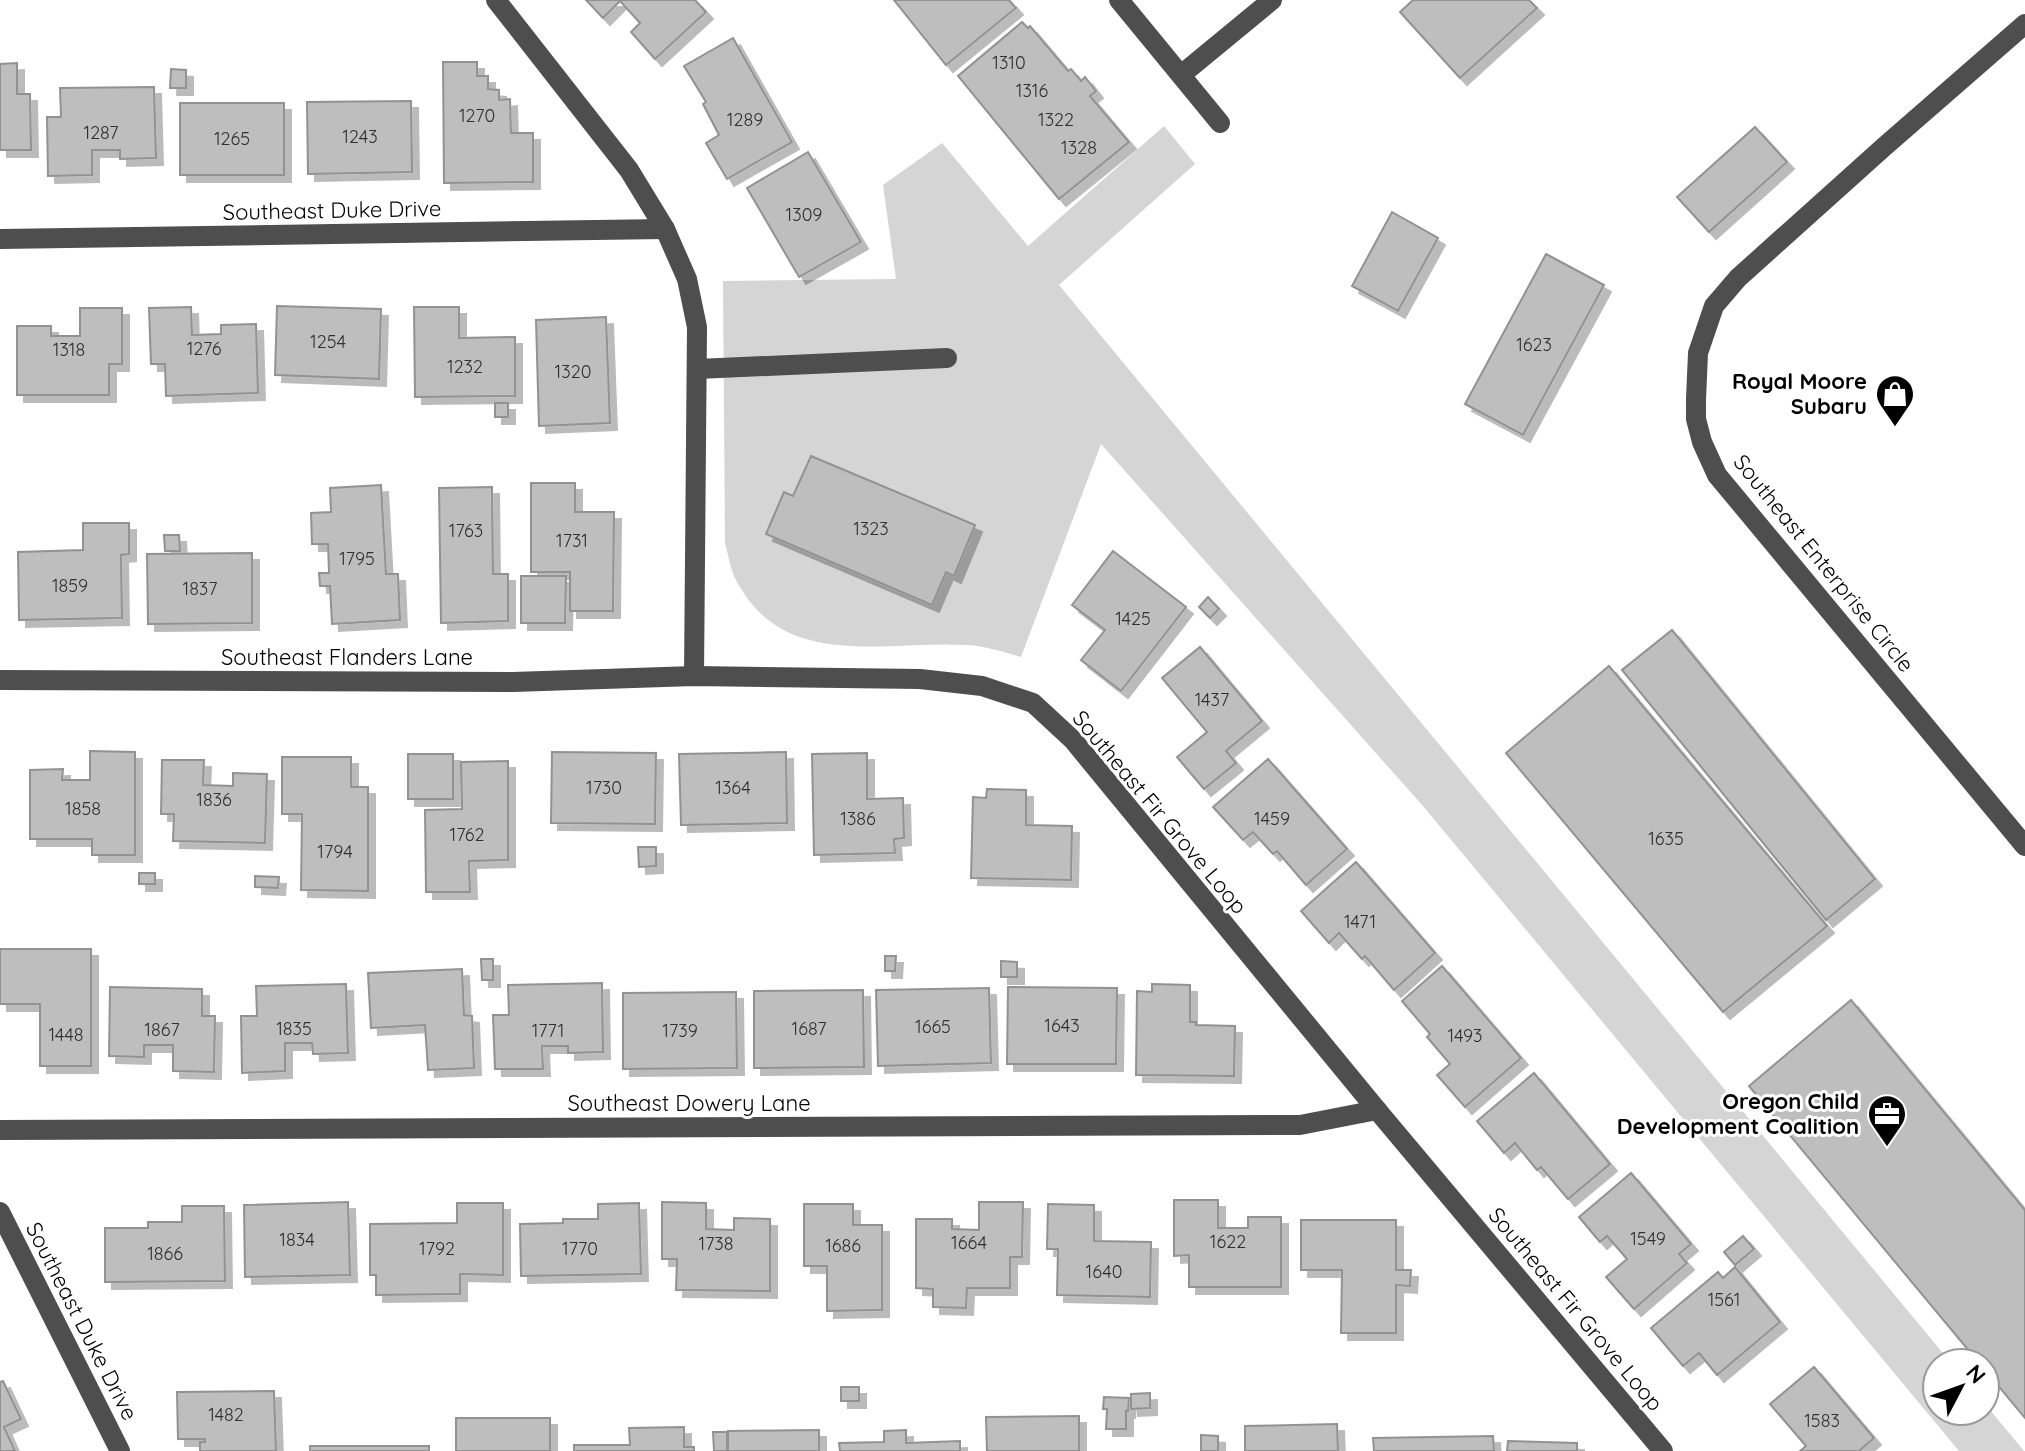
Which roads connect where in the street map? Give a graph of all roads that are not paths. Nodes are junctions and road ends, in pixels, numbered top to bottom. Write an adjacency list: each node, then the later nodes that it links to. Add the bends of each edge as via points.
1 (496, 0): 7 (street, via 629,170)
2 (1119, 0): 5 (street)
3 (1272, 0): 5 (street)
4 (2025, 24): 13 (street, Southeast Enterprise Circle, via 1738,278 1714,306 1698,353 1696,399 1702,442 1717,475)
5 (1181, 75): 6 (street)
6 (1220, 123)
7 (665, 229): 8 (street, Southeast Duke Drive); 10 (street, via 687,279 697,327)
8 (0, 239)
9 (947, 358): 10 (street)
10 (697, 369): 11 (street)
11 (694, 676): 12 (street, Southeast Flanders Lane, via 513,682); 14 (street, Southeast Fir Grove Loop, via 920,679 982,686 1033,703 1073,740)
12 (0, 680)
13 (2025, 846)
14 (1377, 1110): 15 (street, Southeast Dowery Lane, via 1300,1125); 18 (street, Southeast Fir Grove Loop)
15 (0, 1130)
16 (0, 1212): 17 (street, Southeast Duke Drive)
17 (120, 1451)
18 (1663, 1451)

